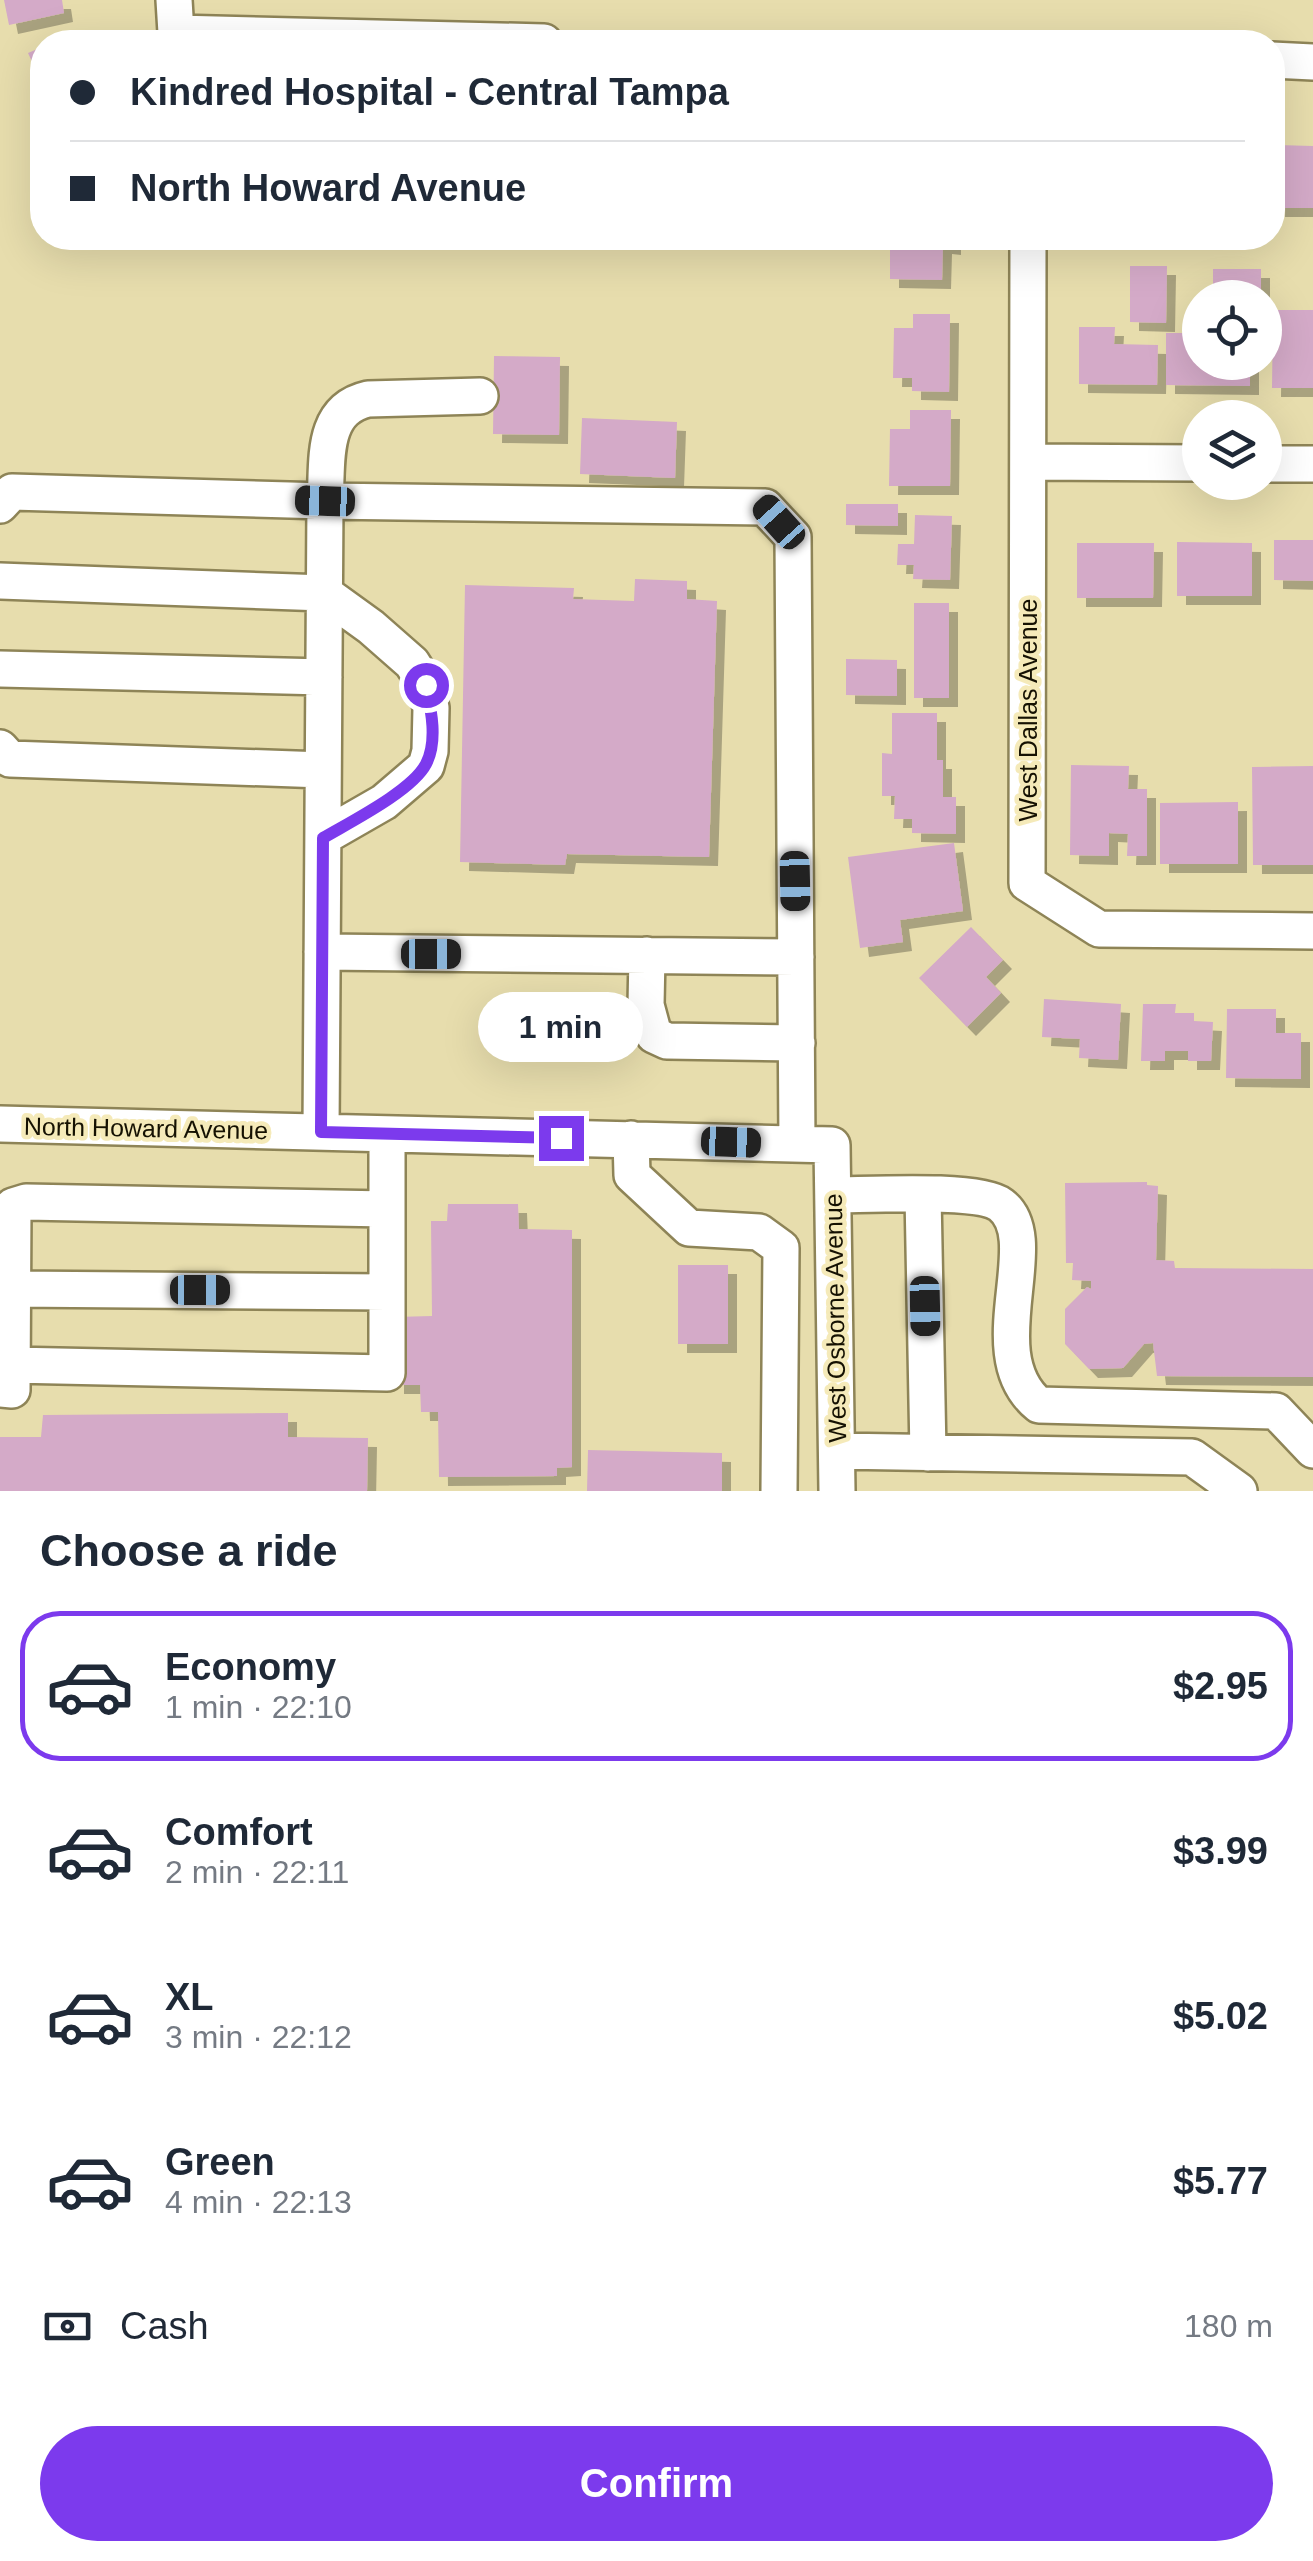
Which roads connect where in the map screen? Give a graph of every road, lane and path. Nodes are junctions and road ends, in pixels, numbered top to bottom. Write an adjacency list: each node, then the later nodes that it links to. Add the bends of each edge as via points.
1 (175, 16): 2 (street)
2 (374, 30)
3 (1028, 250): 5 (street, West Dallas Avenue)
4 (480, 396): 9 (street, via 350,403 330,434)
5 (1028, 462): 6 (street); 18 (street, West Dallas Avenue, via 1027,883 1099,929)
6 (1182, 463)
7 (1282, 464): 8 (street)
8 (1313, 464)
9 (325, 501): 10 (street, West Osborne Avenue, via 12,492); 12 (street); 21 (street, West Osborne Avenue, via 765,507 792,538)
10 (0, 505)
11 (0, 582): 12 (street)
12 (324, 593): 14 (street); 17 (street, via 412,662 426,685 432,734 426,766 384,802)
13 (0, 670): 14 (street)
14 (324, 676): 16 (street)
15 (0, 748): 16 (street, via 10,759)
16 (323, 770): 17 (street)
17 (323, 838): 19 (street)
18 (1313, 932)
19 (322, 952): 20 (street); 24 (street)
20 (647, 955): 21 (street); 22 (street, via 646,1004 654,1035 667,1041)
21 (796, 957): 22 (street, West Osborne Avenue)
22 (797, 1043): 27 (street, West Osborne Avenue)
23 (0, 1124): 24 (street, North Howard Avenue)
24 (321, 1132): 25 (street, North Howard Avenue)
25 (387, 1134): 26 (street, North Howard Avenue); 30 (street)
26 (631, 1140): 27 (street, North Howard Avenue); 37 (street, via 632,1175 689,1228 759,1232 781,1248)
27 (815, 1144): 28 (street, West Osborne Avenue)
28 (833, 1196): 29 (street); 35 (street, West Osborne Avenue)
29 (923, 1196): 34 (street, via 1000,1204 1018,1228 1011,1354 1023,1392 1039,1405 1276,1412); 36 (street)
30 (387, 1209): 31 (street, via 26,1202 13,1206); 32 (street)
31 (12, 1289): 32 (street); 33 (street)
32 (387, 1292): 33 (street, via 387,1373)
33 (6, 1377)
34 (1313, 1450)
35 (836, 1451): 36 (street); 38 (street, West Osborne Avenue)
36 (928, 1452): 39 (street, via 1192,1457)
37 (779, 1491)
38 (837, 1491)
39 (1239, 1491)

